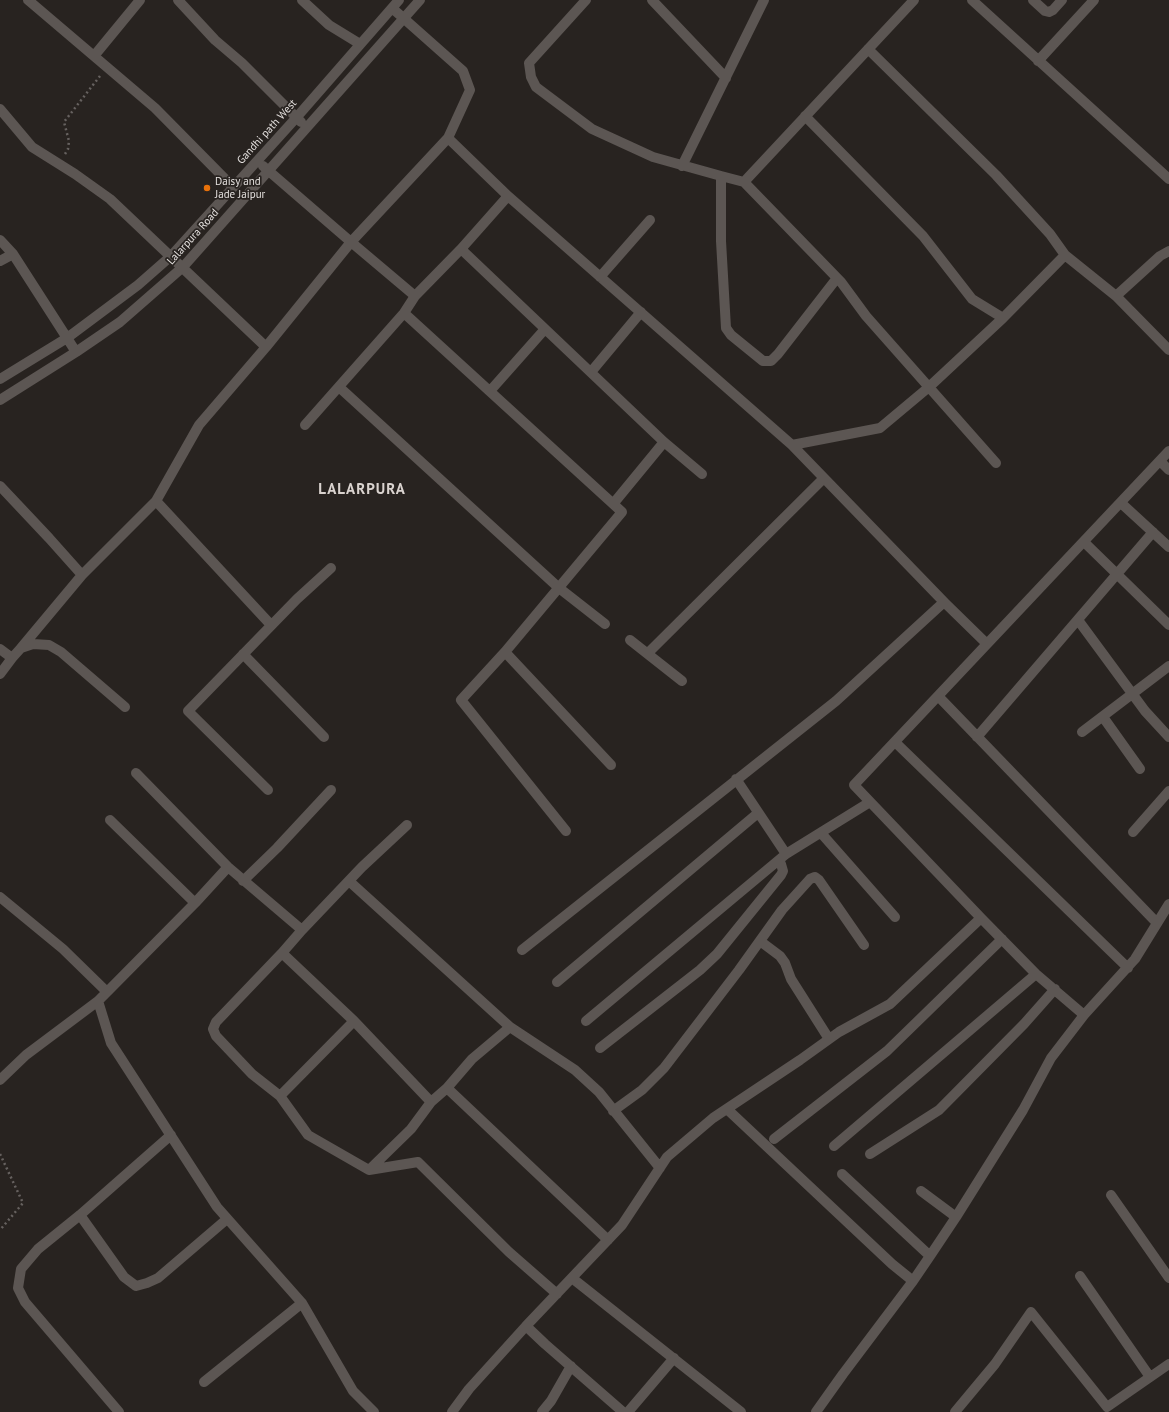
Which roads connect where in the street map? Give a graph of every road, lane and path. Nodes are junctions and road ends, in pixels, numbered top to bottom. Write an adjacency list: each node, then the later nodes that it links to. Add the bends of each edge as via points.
1 (28, 0): 19 (street)
2 (140, 0): 19 (street)
3 (178, 0): 25 (street, via 215,40 242,63)
4 (302, 0): 17 (street, via 329,25)
5 (399, 0): 15 (street, Gandhi path West)
6 (420, 0): 16 (street, Lalarpura Road)
7 (586, 0): 30 (street, via 529,63 536,87 592,129 653,157)
8 (652, 0): 22 (street)
9 (764, 0): 22 (street)
10 (914, 0): 18 (street)
11 (972, 0): 20 (street)
12 (1033, 0): 13 (street, via 1044,11 1049,12)
13 (1062, 0)
14 (1094, 0): 20 (street)
15 (392, 8): 16 (street); 17 (street, Gandhi path West)
16 (404, 19): 26 (street, Lalarpura Road); 27 (street, via 463,71 470,90)
17 (360, 44): 25 (street, Gandhi path West)
18 (868, 49): 24 (street); 43 (street, via 996,175)
19 (94, 56): 21 (street)
20 (1038, 61): 33 (street)
21 (108, 67): 29 (path, via 64,122 69,141 68,149); 35 (street, via 155,108)
22 (726, 78): 30 (street)
23 (0, 109): 29 (street, via 32,147)
24 (805, 116): 34 (street); 53 (street, via 923,236 972,299)
25 (296, 118): 26 (street); 28 (street, Gandhi path West)
26 (307, 127): 31 (street, Lalarpura Road)
27 (448, 138): 36 (street); 39 (street)
28 (257, 161): 31 (street); 35 (street, Gandhi path West)
29 (59, 165): 44 (street, via 110,199)
30 (682, 166): 32 (street)
31 (268, 170): 39 (street); 46 (street, Lalarpura Road)
32 (721, 176): 34 (street); 48 (street, via 721,241 726,328 745,347 763,361 771,361)
33 (1169, 179)
34 (744, 182): 48 (street)
35 (233, 187): 44 (street, Gandhi path West)
36 (508, 196): 40 (street); 47 (street)
37 (650, 220): 47 (street)
38 (0, 240): 42 (street)
39 (351, 242): 49 (street); 56 (street)
40 (461, 249): 49 (street); 54 (street)
41 (1169, 251): 50 (street, via 1160,256)
42 (13, 254): 45 (street); 55 (street)
43 (1066, 255): 50 (street); 53 (street)
44 (171, 256): 46 (street); 55 (street, Gandhi path West, via 138,285)
45 (0, 261)
46 (183, 267): 56 (street); 58 (street, Lalarpura Road, via 120,322)
47 (600, 277): 51 (street)
48 (837, 278): 62 (street, via 866,316)
49 (415, 296): 52 (street)
50 (1116, 296): 57 (street)
51 (641, 312): 59 (street); 67 (street)
52 (404, 313): 61 (street); 63 (street)
53 (1003, 318): 62 (street)
54 (545, 328): 59 (street); 63 (street)
55 (67, 338): 58 (street); 60 (street, Gandhi path West)
56 (266, 348): 75 (street, via 199,425)
57 (1169, 350)
58 (76, 352): 64 (street, Lalarpura Road)
59 (591, 372): 66 (street)
60 (0, 379)
61 (339, 387): 65 (street); 84 (street)
62 (929, 387): 67 (street, via 880,428); 70 (street)
63 (490, 391): 77 (street)
64 (0, 400)
65 (305, 426)
66 (664, 442): 72 (street); 77 (street)
67 (792, 445): 73 (street)
68 (1169, 451): 69 (street)
69 (1160, 461): 71 (street); 76 (street)
70 (996, 463)
71 (1169, 470)
72 (702, 474)
73 (824, 478): 85 (street); 95 (street)
74 (0, 486): 82 (street)
75 (156, 501): 82 (street); 88 (street)
76 (1121, 503): 78 (street); 79 (street)
77 (613, 504): 84 (street, via 622,512)
78 (1153, 532): 80 (street); 83 (street)
79 (1084, 542): 83 (street); 91 (street)
80 (1169, 547)
81 (331, 568): 88 (street)
82 (82, 575): 92 (street)
83 (1117, 575): 86 (street); 89 (street)
84 (559, 588): 87 (street); 94 (street)
85 (944, 602): 91 (street); 113 (street, via 836,701)
86 (1078, 620): 101 (street); 107 (street)
87 (605, 624)
88 (271, 625): 96 (street)
89 (1169, 625)
90 (630, 640): 95 (street)
91 (987, 644): 102 (street)
92 (21, 648): 97 (street); 103 (street, via 33,644 49,645 61,652)
93 (0, 649): 97 (street)
94 (505, 652): 110 (street); 121 (street, via 460,700)
95 (648, 653): 100 (street)
96 (243, 654): 106 (street); 114 (street, via 188,711)
97 (12, 658): 99 (street)
98 (1169, 666): 101 (street)
99 (0, 674)
100 (682, 681)
101 (1132, 694): 104 (street); 108 (street)
102 (938, 696): 107 (street); 109 (street)
103 (125, 707)
104 (1103, 716): 105 (street); 111 (street)
105 (1082, 732)
106 (324, 737)
107 (976, 737): 134 (street)
108 (1169, 737)
109 (895, 742): 117 (street, via 854,785); 141 (street)
110 (611, 765)
111 (1140, 769)
112 (136, 773): 126 (street)
113 (736, 779): 118 (street); 139 (street)
114 (268, 790)
115 (331, 790): 127 (street)
116 (1169, 791): 122 (street)
117 (870, 802): 123 (street); 133 (street)
118 (758, 813): 124 (street); 143 (street)
119 (110, 820): 130 (street)
120 (407, 825): 128 (street)
121 (566, 831)
122 (1133, 832)
123 (820, 833): 124 (street); 132 (street)
124 (786, 854): 125 (street)
125 (779, 862): 149 (street); 152 (street, via 782,864 781,875 717,954)
126 (228, 867): 127 (street); 130 (street)
127 (243, 881): 135 (street)
128 (349, 881): 135 (street); 150 (street)
129 (0, 897): 145 (street, via 63,949)
130 (195, 903): 145 (street)
131 (1169, 904): 134 (street)
132 (895, 917)
133 (981, 918): 136 (street); 151 (street, via 890,1004)
134 (1157, 923): 141 (street)
135 (302, 930): 140 (street)
136 (1002, 939): 142 (street); 160 (street, via 887,1050)
137 (760, 941): 138 (street, via 805,883 816,877); 151 (street, via 785,963 791,979); 158 (street, via 664,1068 642,1090)
138 (864, 945)
139 (522, 950)
140 (282, 953): 148 (street); 155 (street, via 216,1022 213,1029 216,1036 247,1068)
141 (1128, 968): 147 (street)
142 (1036, 974): 144 (street); 161 (street)
143 (557, 982)
144 (1055, 989): 147 (street); 163 (street, via 1024,1024 938,1110)
145 (107, 992): 146 (street)
146 (98, 1001): 153 (street, via 26,1055); 159 (street, via 111,1043)
147 (1084, 1015): 170 (street, via 1051,1058 1023,1110)
148 (354, 1021): 155 (street); 156 (street)
149 (586, 1022)
150 (510, 1027): 154 (street, via 472,1059); 158 (street, via 575,1070 599,1092)
151 (829, 1039): 157 (street)
152 (600, 1048)
153 (0, 1080)
154 (447, 1088): 156 (street); 173 (street)
155 (280, 1096): 165 (street, via 308,1135)
156 (431, 1102): 165 (street, via 411,1129)
157 (727, 1109): 164 (street, via 667,1157); 178 (street)
158 (613, 1111): 164 (street)
159 (171, 1135): 169 (street); 171 (street, via 216,1207)
160 (774, 1139)
161 (834, 1146)
162 (0, 1154): 172 (path, via 23,1203)
163 (870, 1154)
164 (660, 1168): 173 (street, via 622,1225)
165 (369, 1170): 179 (street, via 418,1162 509,1252)
166 (842, 1174): 174 (street)
167 (921, 1191): 170 (street)
168 (1111, 1195): 177 (street)
169 (80, 1215): 171 (street, via 124,1278 136,1286 158,1278); 189 (street, via 38,1249 21,1269 18,1288 25,1302)
170 (956, 1217): 174 (street)
171 (227, 1219): 180 (street)
172 (0, 1230)
173 (608, 1240): 176 (street)
174 (930, 1256): 178 (street)
175 (1080, 1276): 185 (street)
176 (572, 1278): 179 (street); 182 (street)
177 (1169, 1278)
178 (913, 1281): 194 (street)
179 (557, 1294): 181 (street)
180 (302, 1303): 186 (street); 190 (street, via 352,1392)
181 (526, 1326): 184 (street); 191 (street, via 469,1389)
182 (674, 1358): 188 (street); 193 (street)
183 (1169, 1364): 185 (street)
184 (571, 1366): 188 (street); 192 (street)
185 (1150, 1377): 187 (street)
186 (204, 1382)
187 (1106, 1410): 195 (street, via 1031,1312 995,1364)
188 (621, 1411)
189 (119, 1412)
190 (374, 1412)
191 (452, 1412)
192 (542, 1412)
193 (741, 1412)
194 (816, 1412)
195 (955, 1412)

